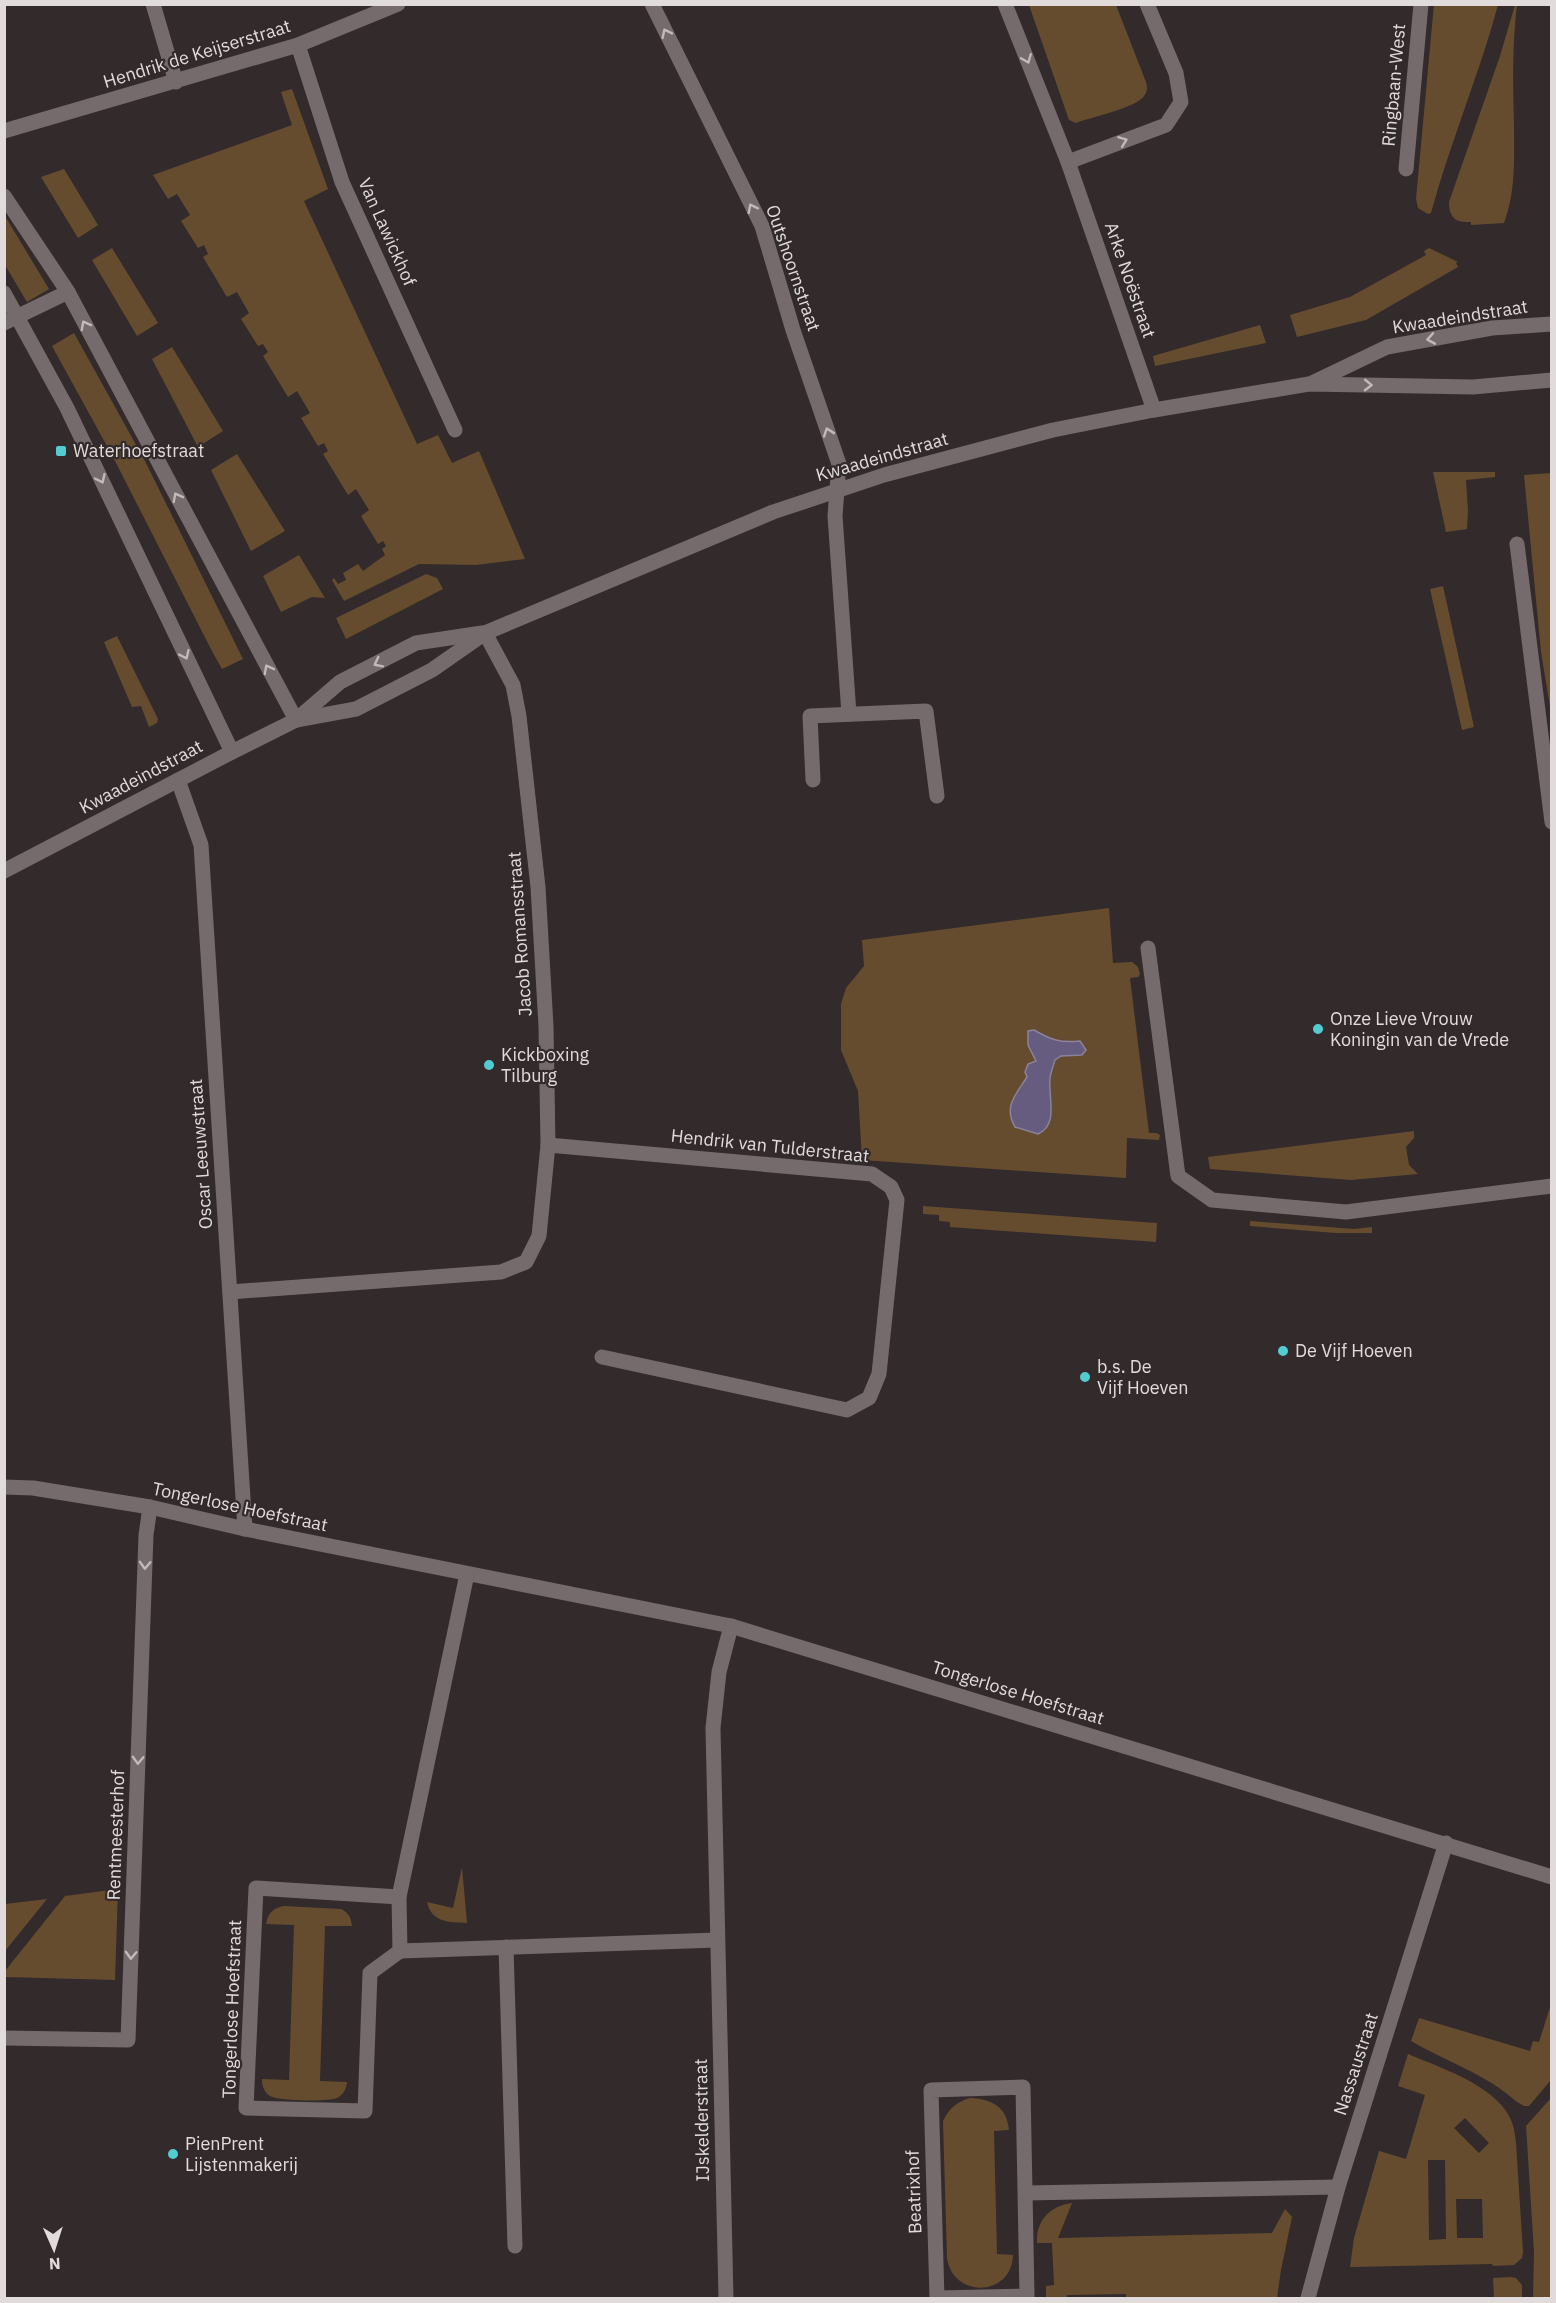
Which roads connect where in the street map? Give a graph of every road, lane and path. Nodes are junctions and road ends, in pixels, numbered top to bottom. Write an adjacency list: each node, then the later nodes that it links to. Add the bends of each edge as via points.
1 (153, 4): 8 (street)
2 (398, 4): 7 (street, Hendrik de Keijserstraat)
3 (652, 4): 22 (street, Outshoornstraat, one-way to 3, via 839,464 762,226)
4 (1005, 4): 10 (street, Arke Noëstraat, one-way to 10)
5 (1147, 4): 10 (street, one-way to 5, via 1166,125 1181,102 1176,73)
6 (1421, 4): 11 (street, Ringbaan-West)
7 (298, 45): 8 (street, Hendrik de Keijserstraat); 21 (street, Van Lawickhof, via 342,182)
8 (176, 82): 9 (street, Hendrik de Keijserstraat)
9 (4, 131)
10 (1068, 162): 20 (street, Arke Noëstraat)
11 (1406, 169)
12 (4, 196): 13 (street)
13 (68, 292): 15 (street); 26 (street, one-way to 13)
14 (4, 293): 15 (street)
15 (19, 317): 16 (street); 27 (street, one-way to 27, via 67,408)
16 (4, 323)
17 (1551, 324): 19 (street, Kwaadeindstraat, one-way to 19, via 1492,328 1387,347)
18 (1551, 380): 19 (street, Kwaadeindstraat, one-way to 18, via 1473,387)
19 (1310, 384): 20 (street, Kwaadeindstraat)
20 (1154, 410): 22 (street, Kwaadeindstraat, via 1053,430)
21 (455, 430)
22 (838, 489): 24 (street, Kwaadeindstraat, via 773,512); 25 (street, Outshoornstraat, via 835,516)
23 (1517, 544): 31 (street)
24 (485, 633): 26 (street, Kwaadeindstraat, via 432,670 356,709); 26 (street, Kwaadeindstraat, one-way to 26, via 416,643 340,682); 34 (street, Jacob Romansstraat, via 513,685 519,716 538,887)
25 (849, 714): 29 (street, via 810,716); 30 (street, via 926,711)
26 (296, 720): 27 (street, Kwaadeindstraat)
27 (232, 752): 28 (street, Kwaadeindstraat)
28 (178, 780): 32 (street, Kwaadeindstraat); 36 (street, Oscar Leeuwstraat, via 201,845)
29 (813, 780)
30 (937, 796)
31 (1551, 822)
32 (4, 871)
33 (1148, 948): 35 (street, via 1178,1176 1212,1200 1346,1212)
34 (548, 1145): 36 (street, Jacob Romansstraat, via 539,1236 526,1262 501,1272); 37 (street, Hendrik van Tulderstraat, via 872,1174 891,1187 897,1200 879,1374 869,1398 847,1410)
35 (1551, 1186)
36 (230, 1292): 40 (street, Oscar Leeuwstraat)
37 (602, 1357)
38 (4, 1487): 39 (street, Tongerlose Hoefstraat)
39 (150, 1507): 40 (street, Tongerlose Hoefstraat); 49 (street, Rentmeesterhof, one-way to 49, via 128,2040)
40 (245, 1529): 41 (street, Tongerlose Hoefstraat)
41 (467, 1574): 42 (street, Tongerlose Hoefstraat); 45 (street)
42 (731, 1626): 43 (street, Tongerlose Hoefstraat); 46 (street, IJskelderstraat, via 719,1672 713,1728)
43 (1446, 1843): 44 (street, Tongerlose Hoefstraat); 50 (street, Nassaustraat)
44 (1551, 1876)
45 (399, 1897): 48 (street); 48 (street, Tongerlose Hoefstraat, via 256,1888 246,2108 364,2111 370,1973)
46 (717, 1940): 47 (street); 53 (street, IJskelderstraat)
47 (506, 1947): 48 (street); 52 (street)
48 (400, 1951)
49 (4, 2038)
50 (1338, 2187): 51 (street); 54 (street, Nassaustraat)
51 (1026, 2193): 51 (street, Beatrixhof, via 1028,2296 937,2298 931,2090 1023,2087)
52 (515, 2246)
53 (726, 2298)
54 (1308, 2298)

